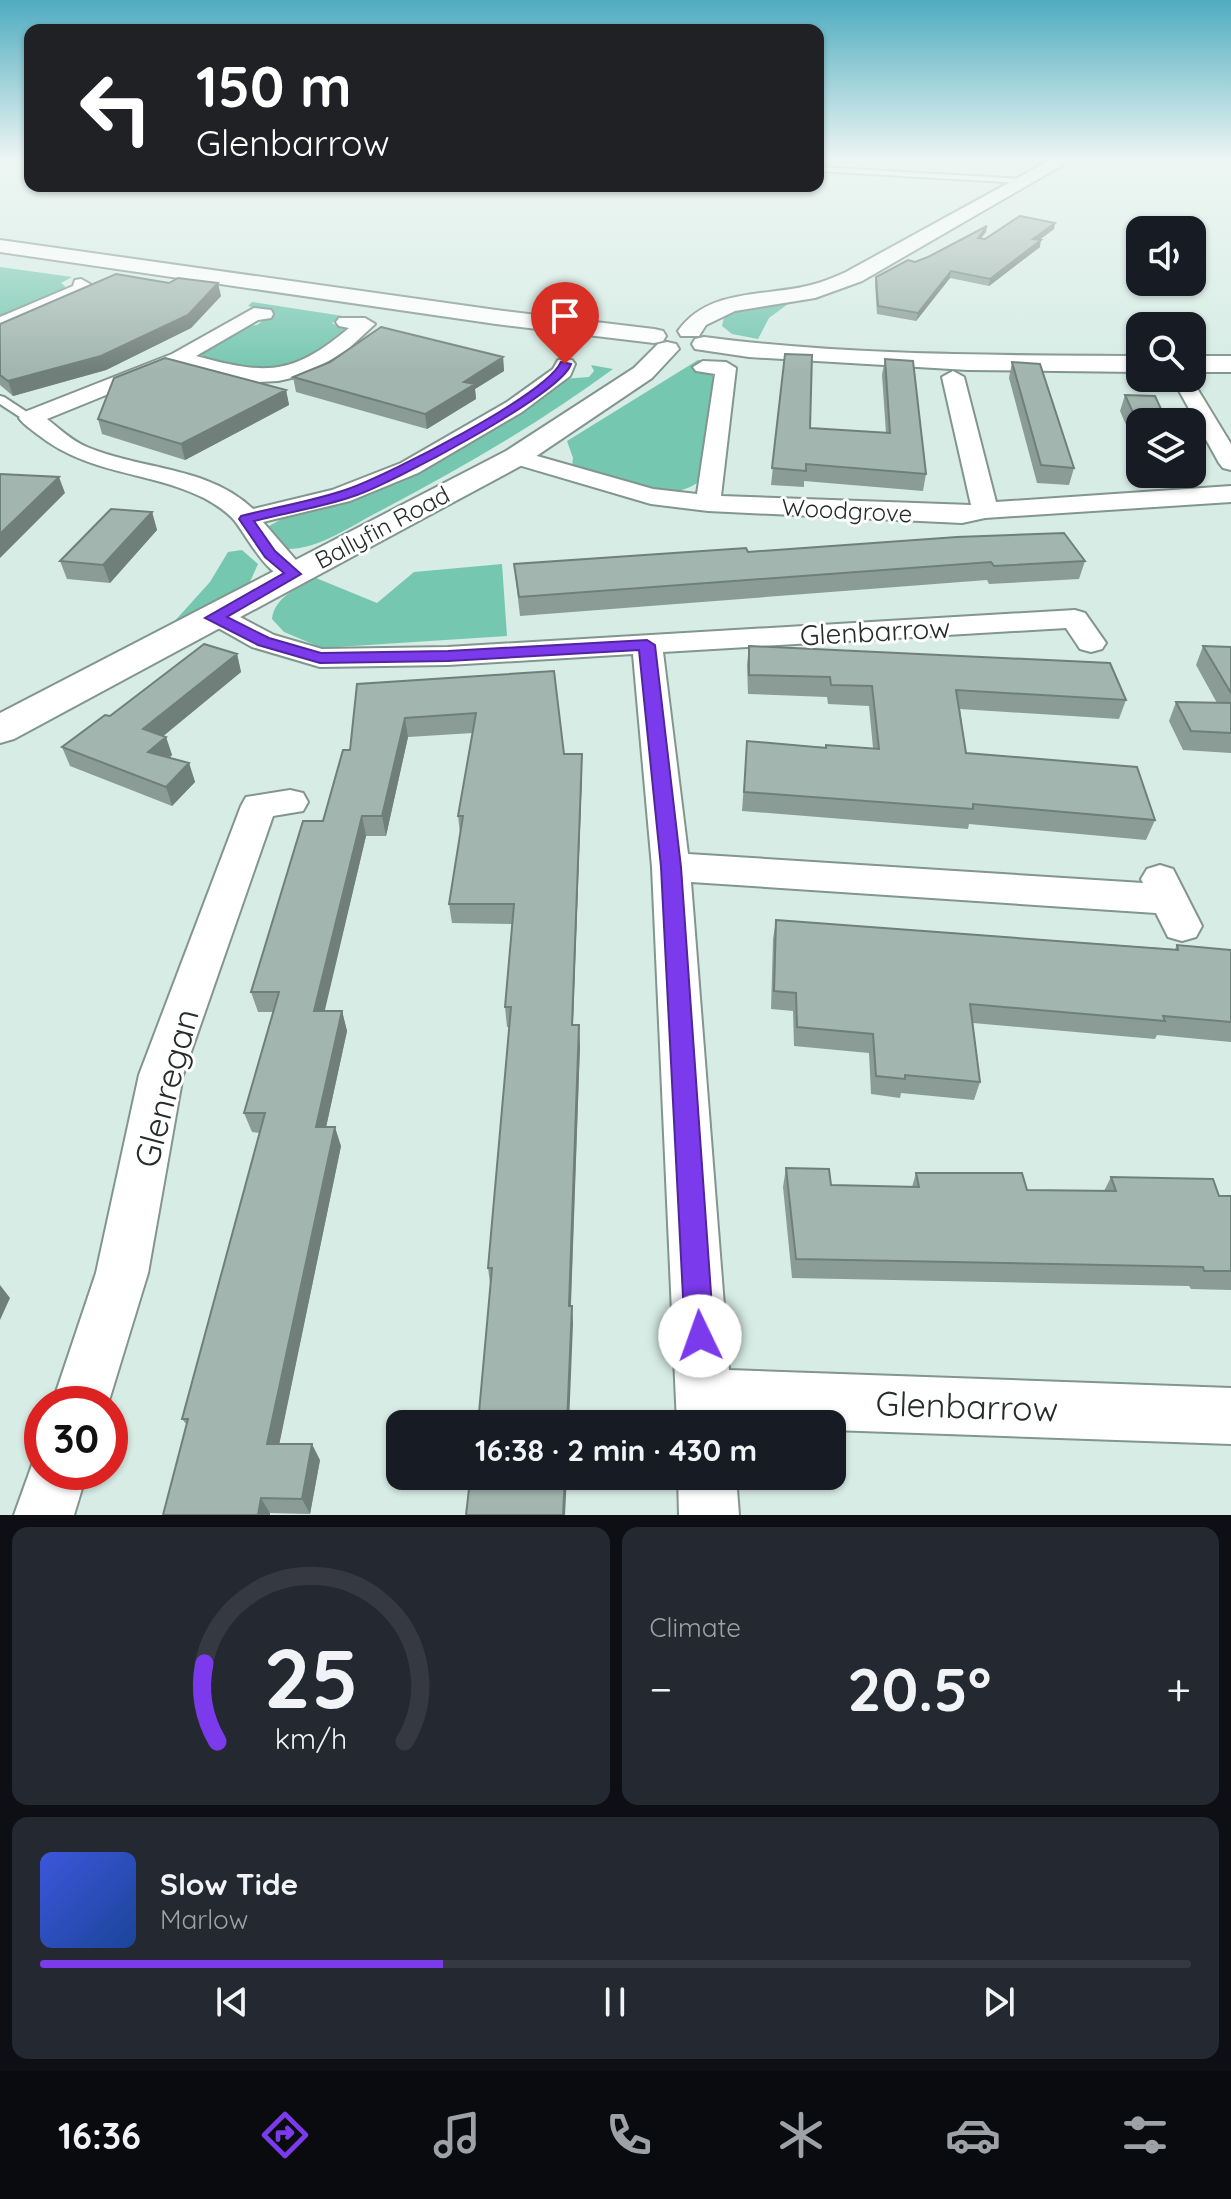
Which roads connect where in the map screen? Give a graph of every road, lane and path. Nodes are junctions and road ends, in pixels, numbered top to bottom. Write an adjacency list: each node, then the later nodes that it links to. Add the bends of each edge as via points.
1 (937, 230): 7 (street, Ballyfin Road, via 857,275 813,291 725,306 692,325)
2 (0, 246): 7 (street)
3 (81, 284): 6 (street, via 83,288 57,301)
4 (264, 314): 8 (street, via 254,314)
5 (346, 322): 8 (street, via 365,324 323,360 285,375 245,376)
6 (0, 324)
7 (683, 346): 9 (street, via 968,362); 17 (street, Ballyfin Road); 20 (street, via 726,368)
8 (179, 358): 16 (street)
9 (1126, 364)
10 (1231, 364): 11 (street)
11 (1206, 368)
12 (570, 370): 22 (street, via 400,472 351,493)
13 (953, 377): 21 (street)
14 (1196, 392): 18 (street)
15 (0, 399): 16 (lane)
16 (30, 418): 22 (street, via 79,452 206,489)
17 (516, 457): 20 (street, Woodgrove, via 651,496); 23 (street, Ballyfin Road)
18 (1231, 463)
19 (1231, 494): 21 (street, Woodgrove)
20 (708, 503): 21 (street, Woodgrove, via 962,515)
21 (985, 510)
22 (246, 519): 23 (street, via 270,554)
23 (294, 574): 24 (street, Ballyfin Road)
24 (213, 618): 26 (street, Glenbarrow, via 263,641 320,658); 27 (street, Ballyfin Road)
25 (1091, 643): 26 (street, Glenbarrow, via 1075,619)
26 (647, 645): 29 (street, Glenbarrow)
27 (0, 730)
28 (290, 802): 31 (street, Glenregan, via 259,806 161,1075 122,1273)
29 (671, 867): 30 (street); 32 (street, Glenbarrow)
30 (1170, 900)
31 (86, 1386)
32 (704, 1410)
33 (846, 1412): 34 (street, Glenbarrow)
34 (1231, 1416)
35 (52, 1490): 37 (street)
36 (708, 1490): 38 (street)
37 (44, 1515)
38 (709, 1515)

